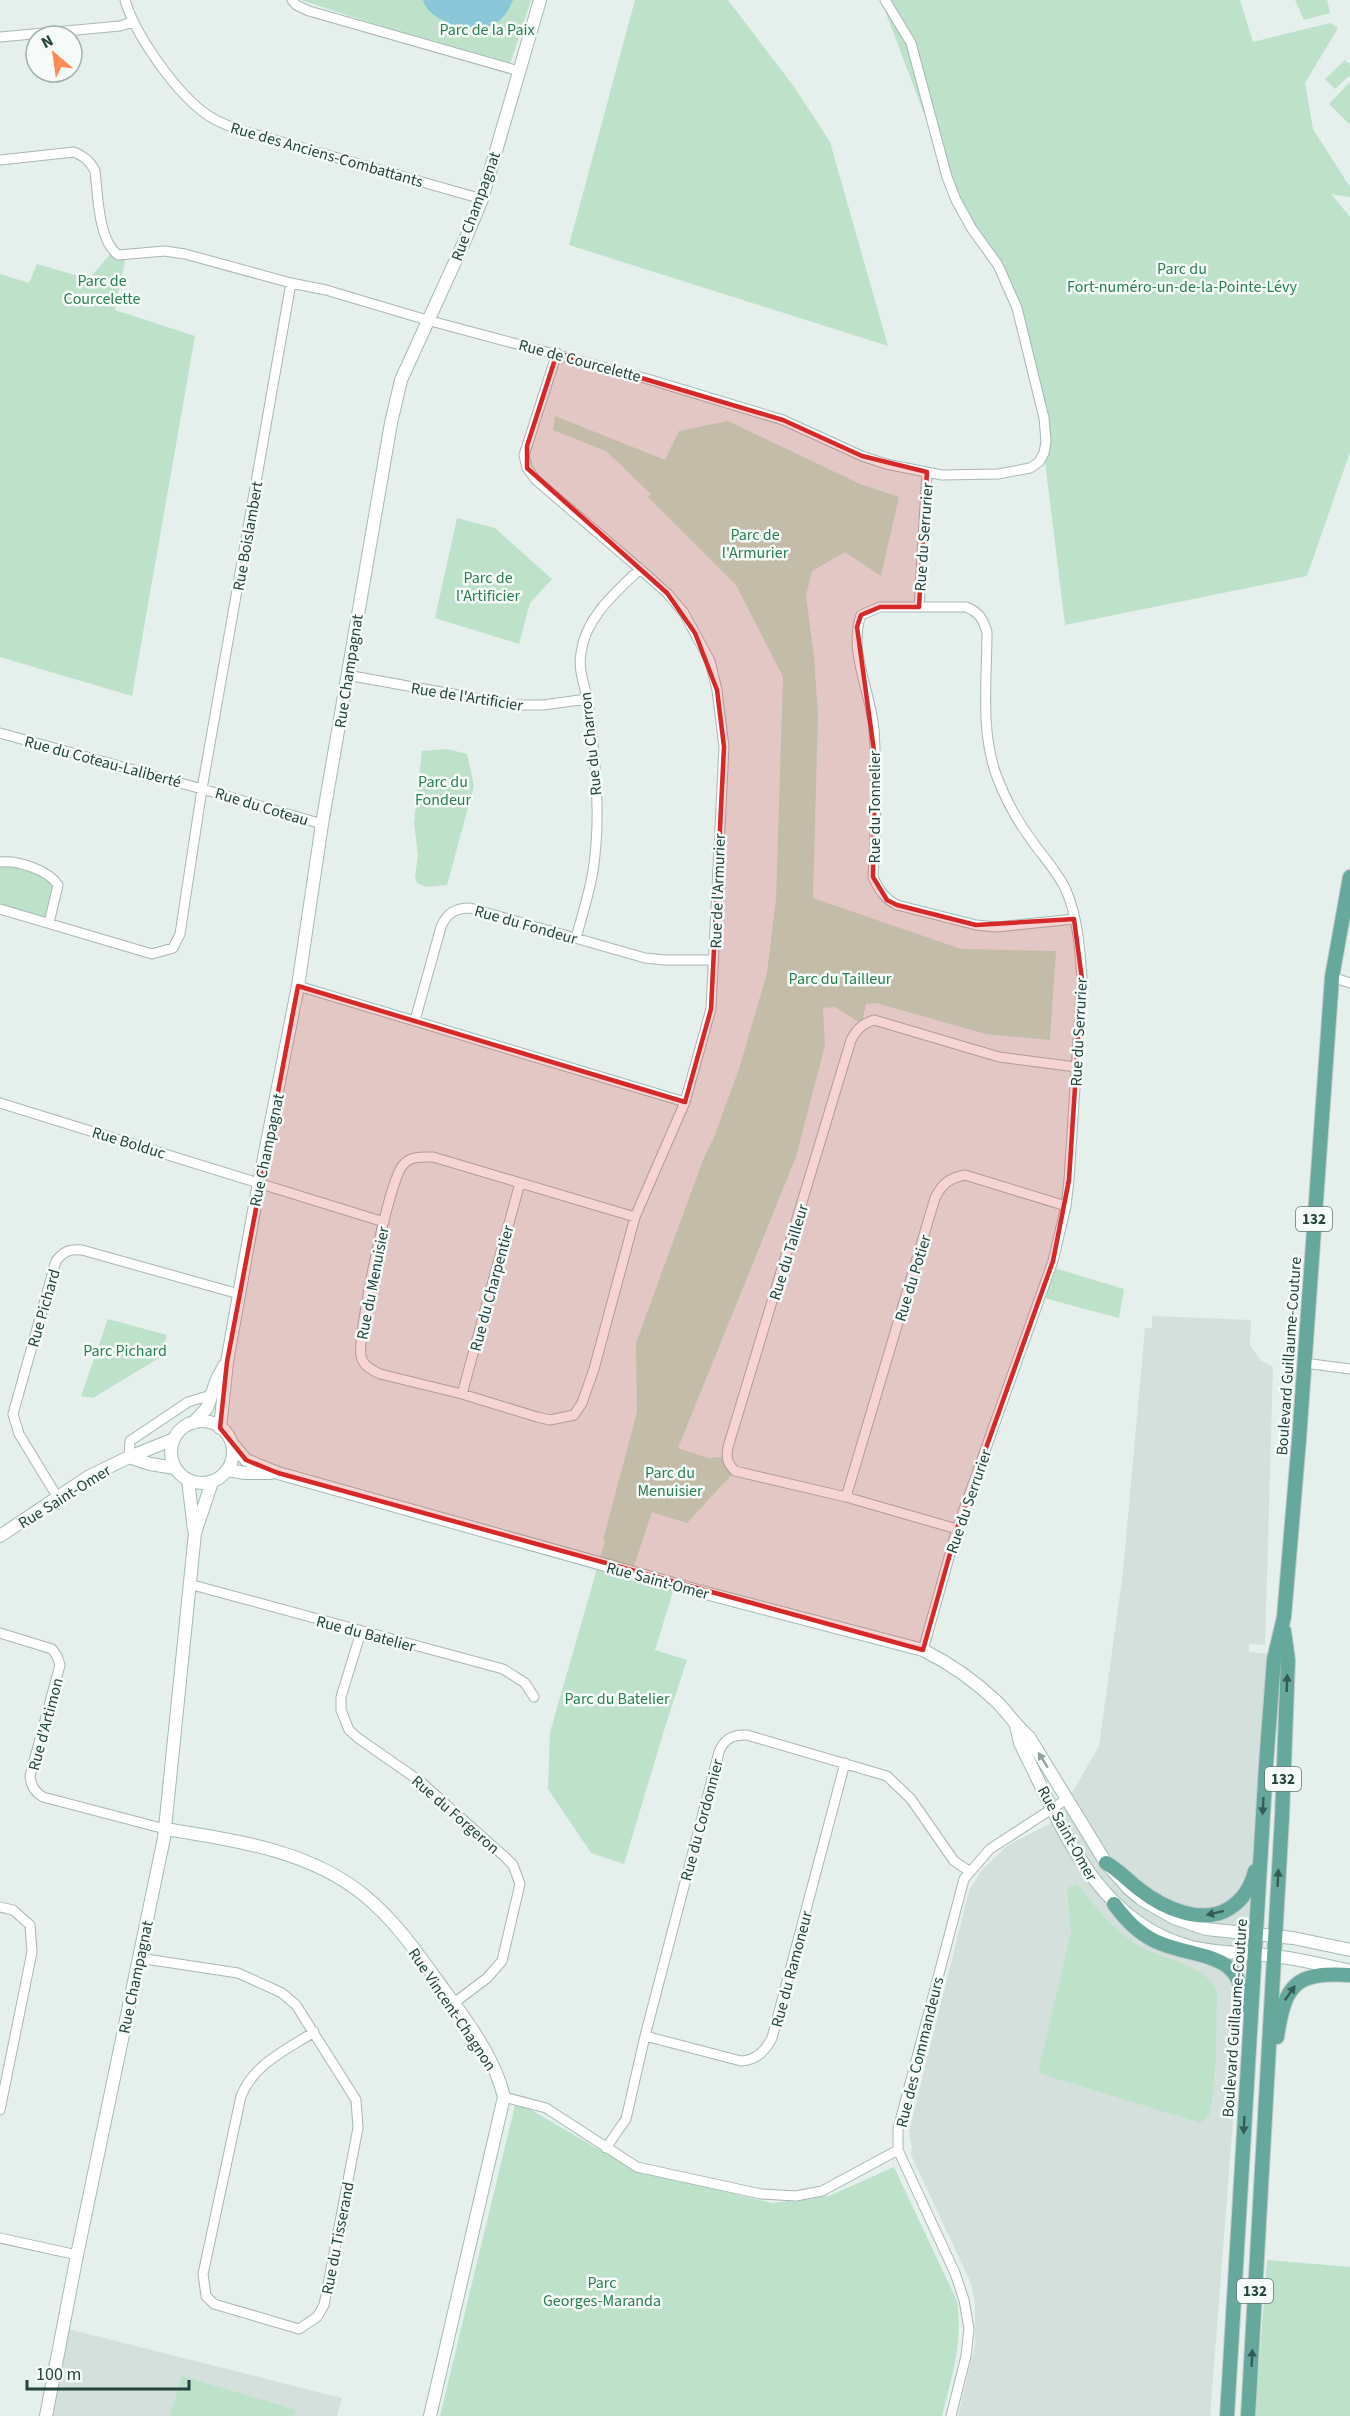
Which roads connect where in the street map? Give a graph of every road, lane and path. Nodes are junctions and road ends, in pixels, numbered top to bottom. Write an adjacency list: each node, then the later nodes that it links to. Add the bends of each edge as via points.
1 (125, 0): 5 (street, Rue des Anciens-Combattants)
2 (291, 0): 7 (street, via 309,10)
3 (540, 0): 7 (street, Rue Champagnat)
4 (885, 0): 13 (street, Rue de Courcelette, via 912,43 956,200 998,265 1017,308 1044,418 1044,453 1030,468 998,474)
5 (132, 22): 6 (street); 9 (street, Rue des Anciens-Combattants, via 163,69 216,120 239,130)
6 (0, 37)
7 (519, 71): 9 (street, Rue Champagnat)
8 (0, 160): 10 (street, Rue de Courcelette, via 74,152 84,156 95,171 105,238 118,255 165,251 185,254)
9 (482, 199): 11 (street, Rue Champagnat)
10 (291, 283): 11 (street, Rue de Courcelette); 19 (street, Rue Boislambert)
11 (427, 320): 12 (street, Rue de Courcelette); 16 (street, Rue Champagnat, via 401,380 391,423)
12 (557, 353): 13 (street, Rue de Courcelette, via 783,420 862,456); 14 (street, Rue de l'Armurier, via 524,455 527,468 555,498)
13 (927, 472): 15 (street, Rue du Serrurier)
14 (640, 568): 17 (street, Rue du Charron, via 610,598 586,634 580,652 580,672); 27 (street, Rue de l'Armurier, via 684,613 710,661 717,690 724,747)
15 (919, 607): 24 (street, Rue du Serrurier, via 966,607 982,618 987,632 986,720 996,774 1014,814 1061,881); 24 (street, Rue du Tonnelier, via 880,607 861,615 857,627 873,725 873,878 887,900 897,905 976,925 997,927)
16 (347, 675): 17 (street, Rue de l'Artificier, via 513,705); 20 (street, Rue Champagnat)
17 (587, 699): 26 (street, Rue du Charron, via 595,768 596,824 593,872)
18 (0, 733): 19 (street, Rue du Coteau-Laliberté)
19 (202, 789): 20 (street, Rue du Coteau); 25 (street, Rue du Coteau-Laliberté, via 180,934 173,948 152,954)
20 (322, 824): 30 (street, Rue Champagnat)
21 (0, 862): 25 (street, via 30,867 53,877 58,885)
22 (1350, 877): 28 (main road, Boulevard Guillaume-Couture / 132)
23 (0, 909): 25 (street, Rue du Coteau-Laliberté)
24 (1074, 919): 32 (street, Rue du Serrurier, via 1082,980)
25 (50, 923)
26 (576, 938): 27 (street, Rue du Fondeur, via 645,958); 31 (street, Rue du Fondeur, via 470,908 451,912 441,927)
27 (714, 960): 33 (street, Rue de l'Armurier, via 711,1009)
28 (1332, 977): 29 (street); 42 (main road, Boulevard Guillaume-Couture / 132)
29 (1350, 982)
30 (298, 986): 31 (street); 35 (street, Rue Champagnat)
31 (415, 1020): 33 (street)
32 (1076, 1066): 37 (street, Rue du Serrurier); 56 (street, Rue du Tailleur, via 999,1057 874,1020 862,1024 851,1040 726,1457 735,1471)
33 (685, 1102): 38 (street, Rue du Menuisier)
34 (0, 1103): 35 (street, Rue Bolduc)
35 (259, 1183): 39 (street, Rue Bolduc); 40 (street, Rue Champagnat)
36 (520, 1183): 38 (street, Rue du Menuisier); 39 (street, Rue du Menuisier, via 433,1157 412,1158 399,1170); 44 (street, Rue du Charpentier)
37 (1066, 1206): 56 (street, Rue du Potier, via 964,1175 941,1186); 58 (street, Rue du Serrurier, via 1053,1261)
38 (635, 1217): 44 (street, Rue du Menuisier, via 594,1369 574,1415 550,1420)
39 (384, 1222): 44 (street, Rue du Menuisier, via 362,1328 362,1359 368,1368 380,1374)
40 (239, 1294): 41 (street, Rue Champagnat); 57 (street, Rue Pichard, via 82,1250 62,1253 56,1261 13,1414 19,1434)
41 (226, 1362): 45 (street, Rue Champagnat); 47 (street, Rue Champagnat)
42 (1304, 1363): 43 (street); 62 (main road, Boulevard Guillaume-Couture / 132)
43 (1350, 1369)
44 (462, 1394)
45 (211, 1395): 46 (street, Rue Champagnat, via 207,1408); 50 (street, Rue Saint-Omer, via 188,1402 130,1441)
46 (193, 1423): 47 (street, via 212,1423); 48 (street)
47 (220, 1428): 49 (street)
48 (174, 1439): 50 (street, Rue Saint-Omer); 51 (street, via 171,1459)
49 (231, 1442): 52 (street); 53 (street, Rue Saint-Omer, via 246,1460)
50 (129, 1457): 51 (street, Rue Saint-Omer); 57 (street, Rue Saint-Omer)
51 (175, 1468): 54 (street)
52 (227, 1470): 53 (street, Rue Saint-Omer); 55 (street)
53 (278, 1473): 65 (street, Rue Saint-Omer)
54 (188, 1480): 55 (street); 59 (street, Rue Champagnat)
55 (212, 1482): 59 (street, Rue Champagnat)
56 (846, 1497): 58 (street, Rue du Tailleur)
57 (58, 1498): 60 (street, Rue Saint-Omer)
58 (957, 1529): 65 (street, Rue du Serrurier)
59 (195, 1533): 61 (street, Rue Champagnat)
60 (0, 1536)
61 (189, 1584): 63 (street, Rue du Batelier); 71 (street, Rue Champagnat)
62 (1283, 1623): 72 (main road, Boulevard Guillaume-Couture / 132, one-way to 72, via 1274,1659); 78 (main road, Boulevard Guillaume-Couture / 132, one-way to 62, via 1288,1660)
63 (361, 1632): 66 (street, Rue du Batelier, via 503,1669 525,1683); 84 (street, Rue du Forgeron, via 341,1697 340,1710 349,1730 434,1792 505,1857 520,1884 501,1961 487,1978)
64 (0, 1633): 71 (street, Rue d'Artimon, via 52,1649 60,1665 30,1776 35,1792)
65 (923, 1650): 67 (street, Rue Saint-Omer, via 978,1684)
66 (534, 1697)
67 (1016, 1726): 69 (street, Rue Saint-Omer, one-way to 67, via 1029,1737); 70 (street, Rue Saint-Omer, via 1020,1743)
68 (845, 1763): 74 (street, Rue du Cordonnier, via 887,1776 900,1786 954,1861); 86 (street, Rue du Ramoneur, via 766,2049 741,2061); 86 (street, Rue du Cordonnier, via 747,1735 736,1734 722,1745)
69 (1067, 1799): 70 (street, Rue des Commandeurs); 73 (street, Rue Saint-Omer)
70 (1053, 1808): 74 (street, Rue des Commandeurs, via 990,1849); 75 (street, Rue Saint-Omer, via 1094,1881)
71 (165, 1829): 82 (street, Rue Champagnat); 84 (street, Rue Vincent-Chagnon, via 277,1852 345,1880 387,1916)
72 (1262, 1833): 73 (main road, one-way to 73, via 1246,1894 1216,1915 1197,1916 1172,1908 1142,1892); 77 (main road, Boulevard Guillaume-Couture / 132)
73 (1107, 1863): 77 (street, Rue Saint-Omer, via 1134,1894 1174,1918 1206,1929)
74 (969, 1871): 92 (street, Rue des Commandeurs, via 960,1892 898,2129)
75 (1114, 1904): 80 (street, Rue Saint-Omer, via 1171,1940); 87 (main road, via 1129,1924 1154,1941 1221,1961 1232,1969 1243,1991)
76 (0, 1907): 90 (street, via 13,1910 30,1925 32,1952)
77 (1256, 1935): 78 (street, Rue Saint-Omer); 80 (main road, Boulevard Guillaume-Couture / 132)
78 (1275, 1936): 79 (street, Rue Saint-Omer); 81 (main road, Boulevard Guillaume-Couture / 132)
79 (1350, 1950)
80 (1255, 1954): 81 (street, Rue Saint-Omer); 87 (main road, Boulevard Guillaume-Couture / 132)
81 (1274, 1955): 83 (street, Rue Saint-Omer); 88 (main road, Boulevard Guillaume-Couture / 132)
82 (139, 1958): 85 (street, Rue du Tisserand, via 238,1973 258,1980 296,2005); 94 (street, Rue Champagnat)
83 (1350, 1973): 88 (main road, one-way to 83, via 1276,2047 1282,2008 1291,1990 1314,1976)
84 (454, 2003): 89 (street, Rue Vincent-Chagnon, via 489,2059)
85 (314, 2032): 85 (street, Rue du Tisserand, via 260,2067 241,2096 203,2274 206,2296 214,2304 299,2329 317,2317 324,2305 358,2128 356,2100)
86 (645, 2036): 91 (street, Rue du Cordonnier, via 626,2119)
87 (1247, 2067): 98 (main road, Boulevard Guillaume-Couture / 132, one-way to 98)
88 (1268, 2068): 99 (main road, Boulevard Guillaume-Couture / 132, one-way to 88)
89 (504, 2097): 91 (street, via 546,2108); 96 (street)
90 (0, 2110)
91 (606, 2148): 92 (street, via 637,2167 761,2194 796,2196 822,2191)
92 (898, 2150): 97 (street, Rue des Commandeurs, via 964,2300 969,2329 966,2356)
93 (0, 2238): 94 (street)
94 (77, 2256): 95 (street, Rue Champagnat)
95 (46, 2416)
96 (430, 2416)
97 (951, 2416)
98 (1227, 2416)
99 (1248, 2416)

